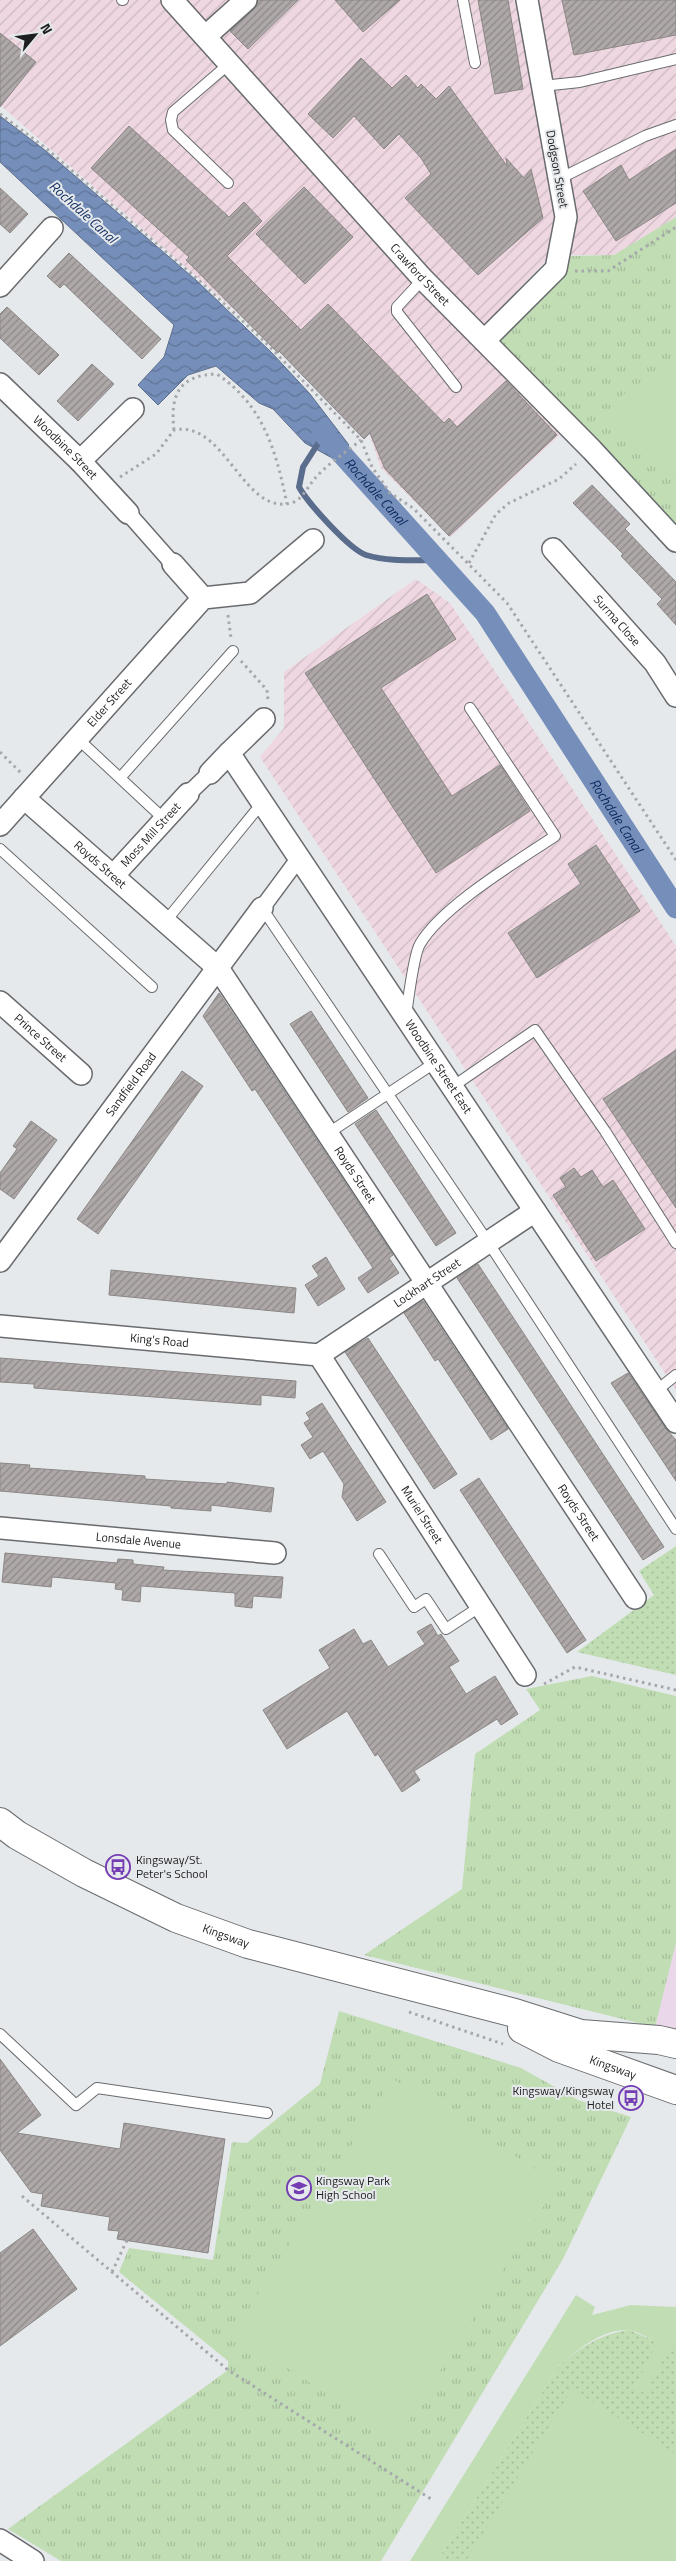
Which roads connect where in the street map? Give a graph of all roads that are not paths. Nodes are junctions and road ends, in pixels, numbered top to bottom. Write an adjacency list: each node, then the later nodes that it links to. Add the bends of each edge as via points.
1 (246, 0): 5 (street)
2 (464, 0): 8 (lane)
3 (527, 0): 9 (street, Dodgson Street)
4 (175, 3): 5 (street, Crawford Street)
5 (206, 36): 7 (street, Crawford Street)
6 (676, 59): 9 (lane, via 580,82)
7 (230, 63): 12 (lane, via 173,112 171,120 173,130); 14 (street, Crawford Street)
8 (475, 63)
9 (542, 86): 11 (street, Dodgson Street)
10 (676, 126): 11 (lane, via 645,136)
11 (559, 179): 16 (street, Dodgson Street, via 566,217 556,269)
12 (228, 183)
13 (52, 228): 15 (street)
14 (423, 279): 16 (street, Crawford Street); 18 (lane, via 397,306 396,312)
15 (0, 286)
16 (485, 340): 23 (street, Crawford Street)
17 (0, 384): 20 (street, Woodbine Street)
18 (456, 387)
19 (133, 409): 20 (street)
20 (80, 461): 21 (street, Woodbine Street)
21 (128, 513): 25 (street)
22 (313, 540): 26 (street, via 250,593)
23 (676, 540)
24 (553, 548): 28 (street, Surma Close, via 655,663)
25 (173, 564): 26 (street)
26 (203, 598): 31 (street, Elder Street)
27 (233, 651): 34 (lane)
28 (676, 696)
29 (470, 708): 48 (lane, via 556,836 444,916 419,945)
30 (264, 719): 32 (street)
31 (77, 738): 34 (lane); 35 (street, Elder Street)
32 (229, 753): 33 (street); 37 (street, Woodbine Street East)
33 (210, 773): 36 (street)
34 (120, 778): 38 (lane)
35 (29, 792): 39 (street, Elder Street); 42 (street, Royds Street)
36 (188, 794): 38 (street, Moss Mill Street)
37 (262, 803): 41 (street, Woodbine Street East); 44 (lane)
38 (164, 819): 42 (street, Moss Mill Street)
39 (0, 825)
40 (0, 849): 46 (lane)
41 (299, 858): 43 (street); 48 (street, Woodbine Street East)
42 (113, 876): 44 (street, Royds Street)
43 (262, 908): 45 (street, Sandfield Road); 52 (lane)
44 (165, 922): 45 (street, Royds Street)
45 (218, 968): 53 (street, Royds Street); 57 (street, Sandfield Road)
46 (152, 987)
47 (0, 1002): 50 (street, Prince Street)
48 (406, 1016): 49 (street, Woodbine Street East)
49 (436, 1062): 51 (street, Woodbine Street East); 52 (lane)
50 (81, 1074)
51 (452, 1087): 54 (street, Woodbine Street East); 56 (lane, via 535,1030 605,1131)
52 (387, 1093): 53 (lane); 55 (lane)
53 (327, 1134): 58 (street, Royds Street)
54 (535, 1211): 55 (street, Lockhart Street); 62 (street, Woodbine Street East)
55 (488, 1242): 58 (street, Lockhart Street); 65 (lane)
56 (676, 1243)
57 (0, 1262)
58 (426, 1284): 60 (street, Lockhart Street); 68 (street, Royds Street)
59 (0, 1326): 60 (street, King's Road)
60 (319, 1355): 69 (street, Muriel Street)
61 (676, 1375): 62 (lane)
62 (656, 1391): 63 (street, Woodbine Street East)
63 (676, 1422)
64 (0, 1528): 66 (street, Lonsdale Avenue)
65 (676, 1529)
66 (275, 1553)
67 (379, 1554): 69 (lane, via 414,1607 426,1599 446,1630)
68 (635, 1598)
69 (481, 1606): 70 (street, Muriel Street)
70 (525, 1675)
71 (0, 1822): 72 (highway, Kingsway, via 84,1873 176,1918 248,1944)
72 (470, 2002): 74 (highway, Kingsway); 77 (highway, Kingsway, via 559,2048)
73 (0, 2034): 78 (lane, via 76,2105 97,2088)
74 (581, 2034): 75 (highway, Kingsway); 76 (highway)
75 (676, 2044)
76 (676, 2062)
77 (676, 2090)
78 (267, 2113)
79 (0, 2540): 80 (street)
80 (33, 2561)

